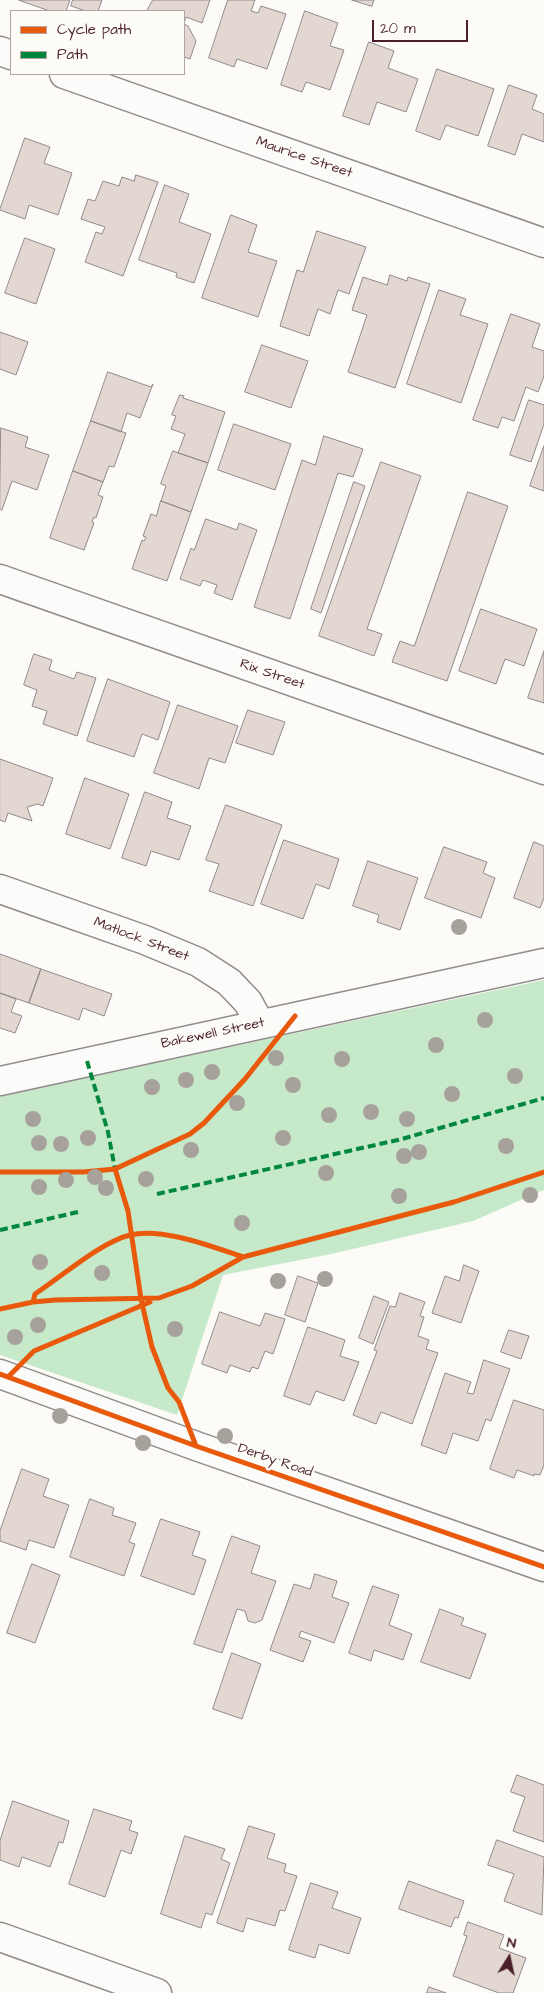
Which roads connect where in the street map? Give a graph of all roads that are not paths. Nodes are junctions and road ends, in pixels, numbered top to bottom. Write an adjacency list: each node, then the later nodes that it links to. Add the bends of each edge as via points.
1 (67, 75): 2 (street, Maurice Street)
2 (544, 243)
3 (0, 579): 4 (street, Rix Street)
4 (544, 770)
5 (0, 889): 7 (street, Matlock Street, via 146,940 198,962 229,982 248,1002)
6 (544, 963): 7 (street, Bakewell Street)
7 (260, 1024): 8 (street, Bakewell Street)
8 (0, 1082)
9 (0, 1374): 10 (street, Derby Road)
10 (544, 1567)
11 (0, 1937): 12 (street)
12 (157, 1993)

